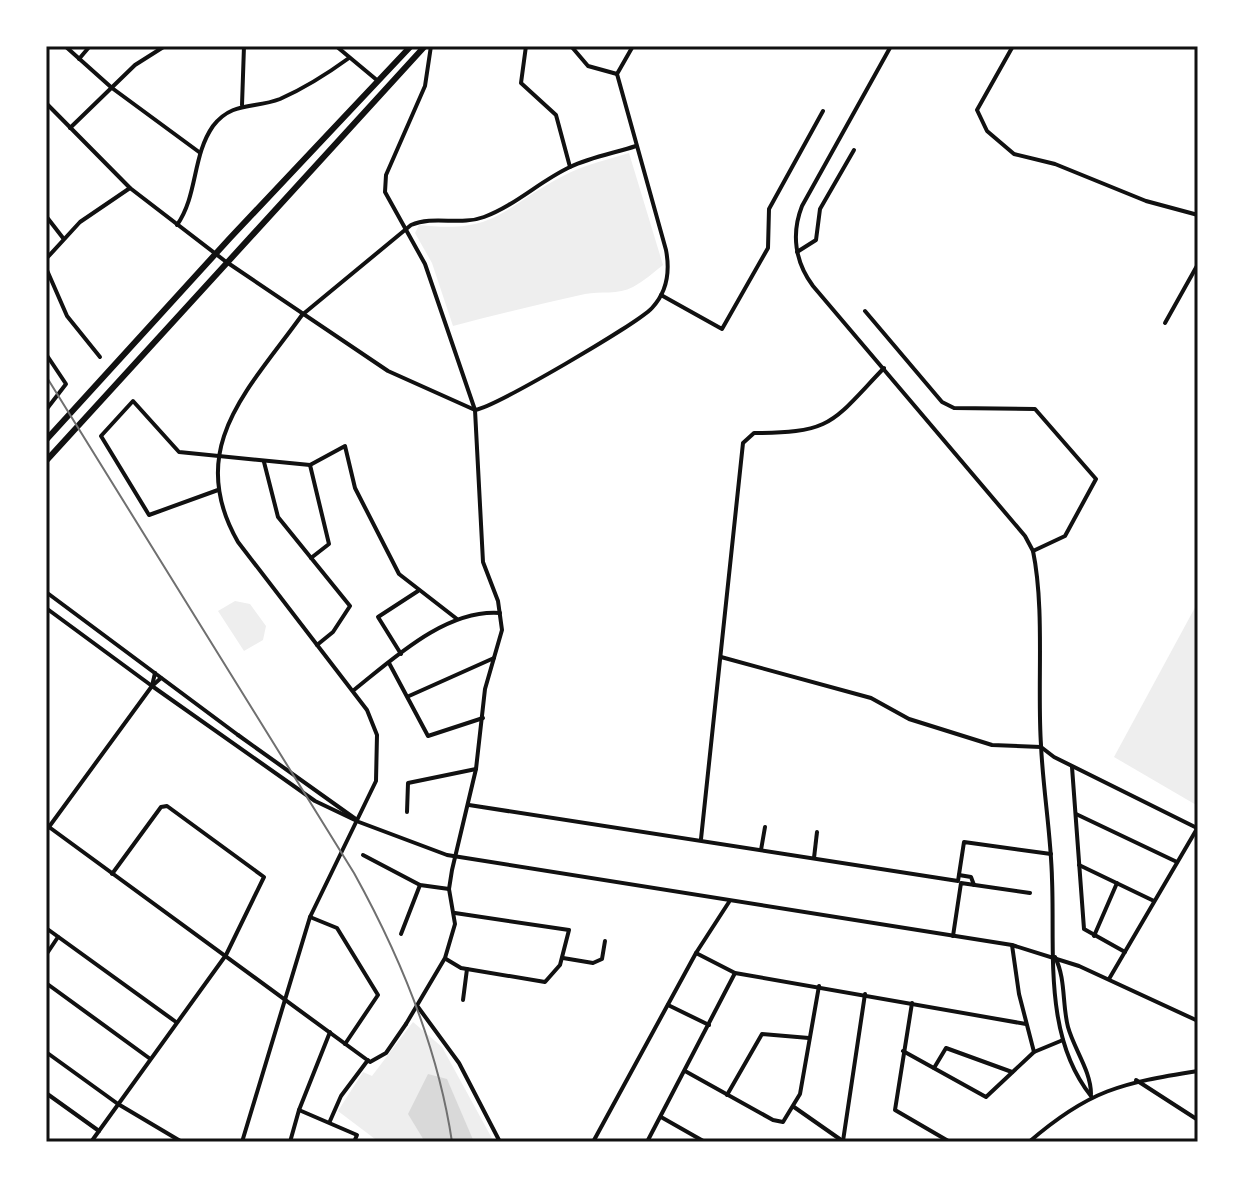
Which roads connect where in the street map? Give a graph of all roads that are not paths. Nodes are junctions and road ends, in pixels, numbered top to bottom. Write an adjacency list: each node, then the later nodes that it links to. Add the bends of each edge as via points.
1 (65, 46): 14 (street)
2 (90, 46): 14 (street)
3 (165, 46): 17 (street)
4 (244, 46): 19 (street)
5 (336, 46): 13 (street)
6 (411, 46): 16 (highway)
7 (428, 46): 30 (street, via 425,86 385,184 388,201); 35 (highway)
8 (526, 46): 25 (street, via 521,83 560,123)
9 (571, 46): 15 (street, via 588,66)
10 (633, 46): 15 (street)
11 (891, 46): 32 (street, via 802,206 795,229)
12 (1013, 46): 27 (street, via 977,110 987,131 1023,158 1055,164 1146,201)
13 (349, 58): 16 (street); 19 (street, via 294,93)
14 (79, 59): 17 (street)
15 (617, 74): 22 (street)
16 (378, 81): 33 (highway)
17 (112, 88): 21 (street); 24 (street)
18 (46, 103): 21 (street)
19 (242, 105): 24 (street, via 216,123)
20 (823, 111): 38 (street, via 769,209 768,248 722,329)
21 (70, 128): 26 (street)
22 (636, 146): 25 (street); 38 (street, via 666,250 668,274)
23 (854, 150): 32 (street, via 820,209 816,240)
24 (199, 152): 29 (street, via 191,194)
25 (570, 167): 30 (street, via 485,217 462,224 424,221)
26 (130, 188): 29 (street); 31 (street)
27 (1198, 215)
28 (46, 216): 31 (street)
29 (176, 226): 33 (street)
30 (405, 229): 40 (street); 48 (street, via 425,264)
31 (63, 238): 34 (street)
32 (797, 252): 44 (street, via 813,286)
33 (215, 253): 35 (street); 49 (highway)
34 (46, 259)
35 (225, 261): 40 (street); 51 (highway)
36 (1198, 264): 41 (street)
37 (46, 268): 43 (street, via 67,316)
38 (661, 295): 48 (street, via 633,323)
39 (865, 311): 55 (street, via 942,402 954,408 1035,409 1096,479 1065,536)
40 (302, 315): 48 (street, via 388,371); 50 (street, via 239,402)
41 (1165, 323)
42 (46, 354): 46 (street, via 66,384)
43 (100, 357)
44 (884, 368): 55 (street); 65 (street, via 823,427 754,433 743,443)
45 (46, 393): 46 (street)
46 (52, 402): 47 (street)
47 (46, 410)
48 (475, 410): 60 (street, via 483,562)
49 (46, 440)
50 (217, 458): 52 (street); 54 (street); 54 (street, via 179,452 133,401 101,436 149,515)
51 (46, 461)
52 (264, 462): 53 (street); 56 (street, via 278,517)
53 (310, 465): 56 (street, via 329,544); 57 (street, via 345,446 355,488 399,574)
54 (218, 490): 62 (street, via 238,542)
55 (1033, 551): 73 (street)
56 (311, 558): 62 (street, via 350,606)
57 (418, 591): 61 (street); 63 (street, via 378,617)
58 (46, 592): 67 (street)
59 (46, 608): 69 (street)
60 (501, 613): 61 (street); 64 (street)
61 (457, 619): 63 (street)
62 (317, 645): 70 (street)
63 (401, 654): 66 (street)
64 (495, 657): 71 (street); 72 (street)
65 (721, 657): 73 (street, via 871,698 909,719 992,745); 84 (street)
66 (389, 663): 70 (street); 71 (street)
67 (155, 673): 68 (street); 69 (street)
68 (161, 678): 69 (street); 79 (street)
69 (152, 686): 79 (street, via 315,801); 82 (street)
70 (354, 690): 79 (street, via 377,735 379,762)
71 (409, 696): 72 (street, via 428,736)
72 (483, 718): 75 (street)
73 (1041, 747): 74 (street); 86 (street)
74 (1072, 766): 78 (street); 81 (street)
75 (476, 769): 76 (street); 77 (street, via 408,783)
76 (469, 805): 84 (street); 96 (street)
77 (407, 812)
78 (1076, 814): 89 (street); 90 (street)
79 (359, 822): 99 (street, via 447,855); 101 (street)
80 (765, 827): 85 (street)
81 (1198, 827): 89 (street)
82 (47, 829): 91 (street)
83 (817, 832): 88 (street)
84 (701, 840): 85 (street)
85 (761, 850): 88 (street)
86 (1051, 854): 92 (street, via 964,842); 113 (street)
87 (363, 855): 94 (street)
88 (814, 858): 92 (street, via 958,881)
89 (1177, 862): 98 (street)
90 (1079, 865): 93 (street); 106 (street, via 1084,929)
91 (112, 874): 112 (street); 112 (street, via 161,807 167,806 264,877)
92 (959, 875): 95 (street, via 971,877)
93 (1117, 883): 98 (street); 106 (street)
94 (420, 885): 96 (street); 103 (street)
95 (974, 885): 97 (street); 104 (street, via 961,883)
96 (449, 889): 100 (street)
97 (1030, 893)
98 (1154, 901): 109 (street)
99 (729, 902): 104 (street); 110 (street)
100 (455, 913): 114 (street); 115 (street, via 569,930)
101 (310, 917): 122 (street); 134 (street, via 337,928 378,995)
102 (46, 928): 105 (street)
103 (401, 934)
104 (953, 936): 108 (street)
105 (58, 937): 111 (street); 128 (street)
106 (1093, 937): 109 (street)
107 (605, 941): 115 (street, via 602,959 593,963)
108 (1012, 945): 113 (street); 129 (street)
109 (1125, 952): 118 (street)
110 (696, 953): 117 (street); 125 (street)
111 (46, 955)
112 (226, 955): 122 (street); 128 (street)
113 (1055, 957): 118 (street); 133 (street, via 1052,970); 147 (street, via 1067,1024 1091,1083)
114 (445, 958): 116 (street); 126 (street)
115 (563, 958): 116 (street, via 545,982)
116 (467, 969): 123 (street)
117 (735, 973): 120 (street); 130 (street)
118 (1109, 979): 127 (street)
119 (46, 983): 138 (street)
120 (819, 986): 121 (street); 132 (street)
121 (865, 994): 124 (street); 155 (street)
122 (282, 998): 131 (street); 158 (street)
123 (463, 1000)
124 (912, 1003): 129 (street); 135 (street)
125 (668, 1005): 130 (street); 162 (street)
126 (418, 1007): 139 (street, via 378,1061); 161 (street, via 459,1063)
127 (1198, 1021)
128 (176, 1022): 138 (street)
129 (1026, 1024): 137 (street)
130 (709, 1025): 141 (street)
131 (330, 1032): 134 (street); 150 (street)
132 (809, 1038): 146 (street, via 762,1034); 149 (street)
133 (1063, 1040): 137 (street); 147 (street)
134 (345, 1044): 139 (street)
135 (903, 1051): 140 (street); 165 (street, via 895,1110)
136 (46, 1052): 148 (street)
137 (1034, 1052): 143 (street)
138 (149, 1058): 148 (street)
139 (368, 1060): 153 (street)
140 (934, 1068): 143 (street, via 946,1048); 143 (street, via 986,1097)
141 (685, 1071): 146 (street); 151 (street)
142 (1198, 1071): 144 (street)
143 (1012, 1072)
144 (1136, 1080): 147 (street); 152 (street)
145 (46, 1093): 154 (street)
146 (727, 1095): 149 (street, via 779,1123)
147 (1091, 1096): 166 (street)
148 (118, 1104): 154 (street); 157 (street)
149 (794, 1107): 155 (street)
150 (299, 1110): 153 (street); 159 (street)
151 (661, 1117): 163 (street); 164 (street)
152 (1198, 1120)
153 (330, 1121): 160 (street, via 357,1135)
154 (99, 1131): 156 (street)
155 (844, 1141)
156 (91, 1142)
157 (182, 1142)
158 (242, 1142)
159 (290, 1142)
160 (354, 1142)
161 (500, 1142)
162 (594, 1142)
163 (647, 1142)
164 (705, 1142)
165 (950, 1142)
166 (1029, 1142)

